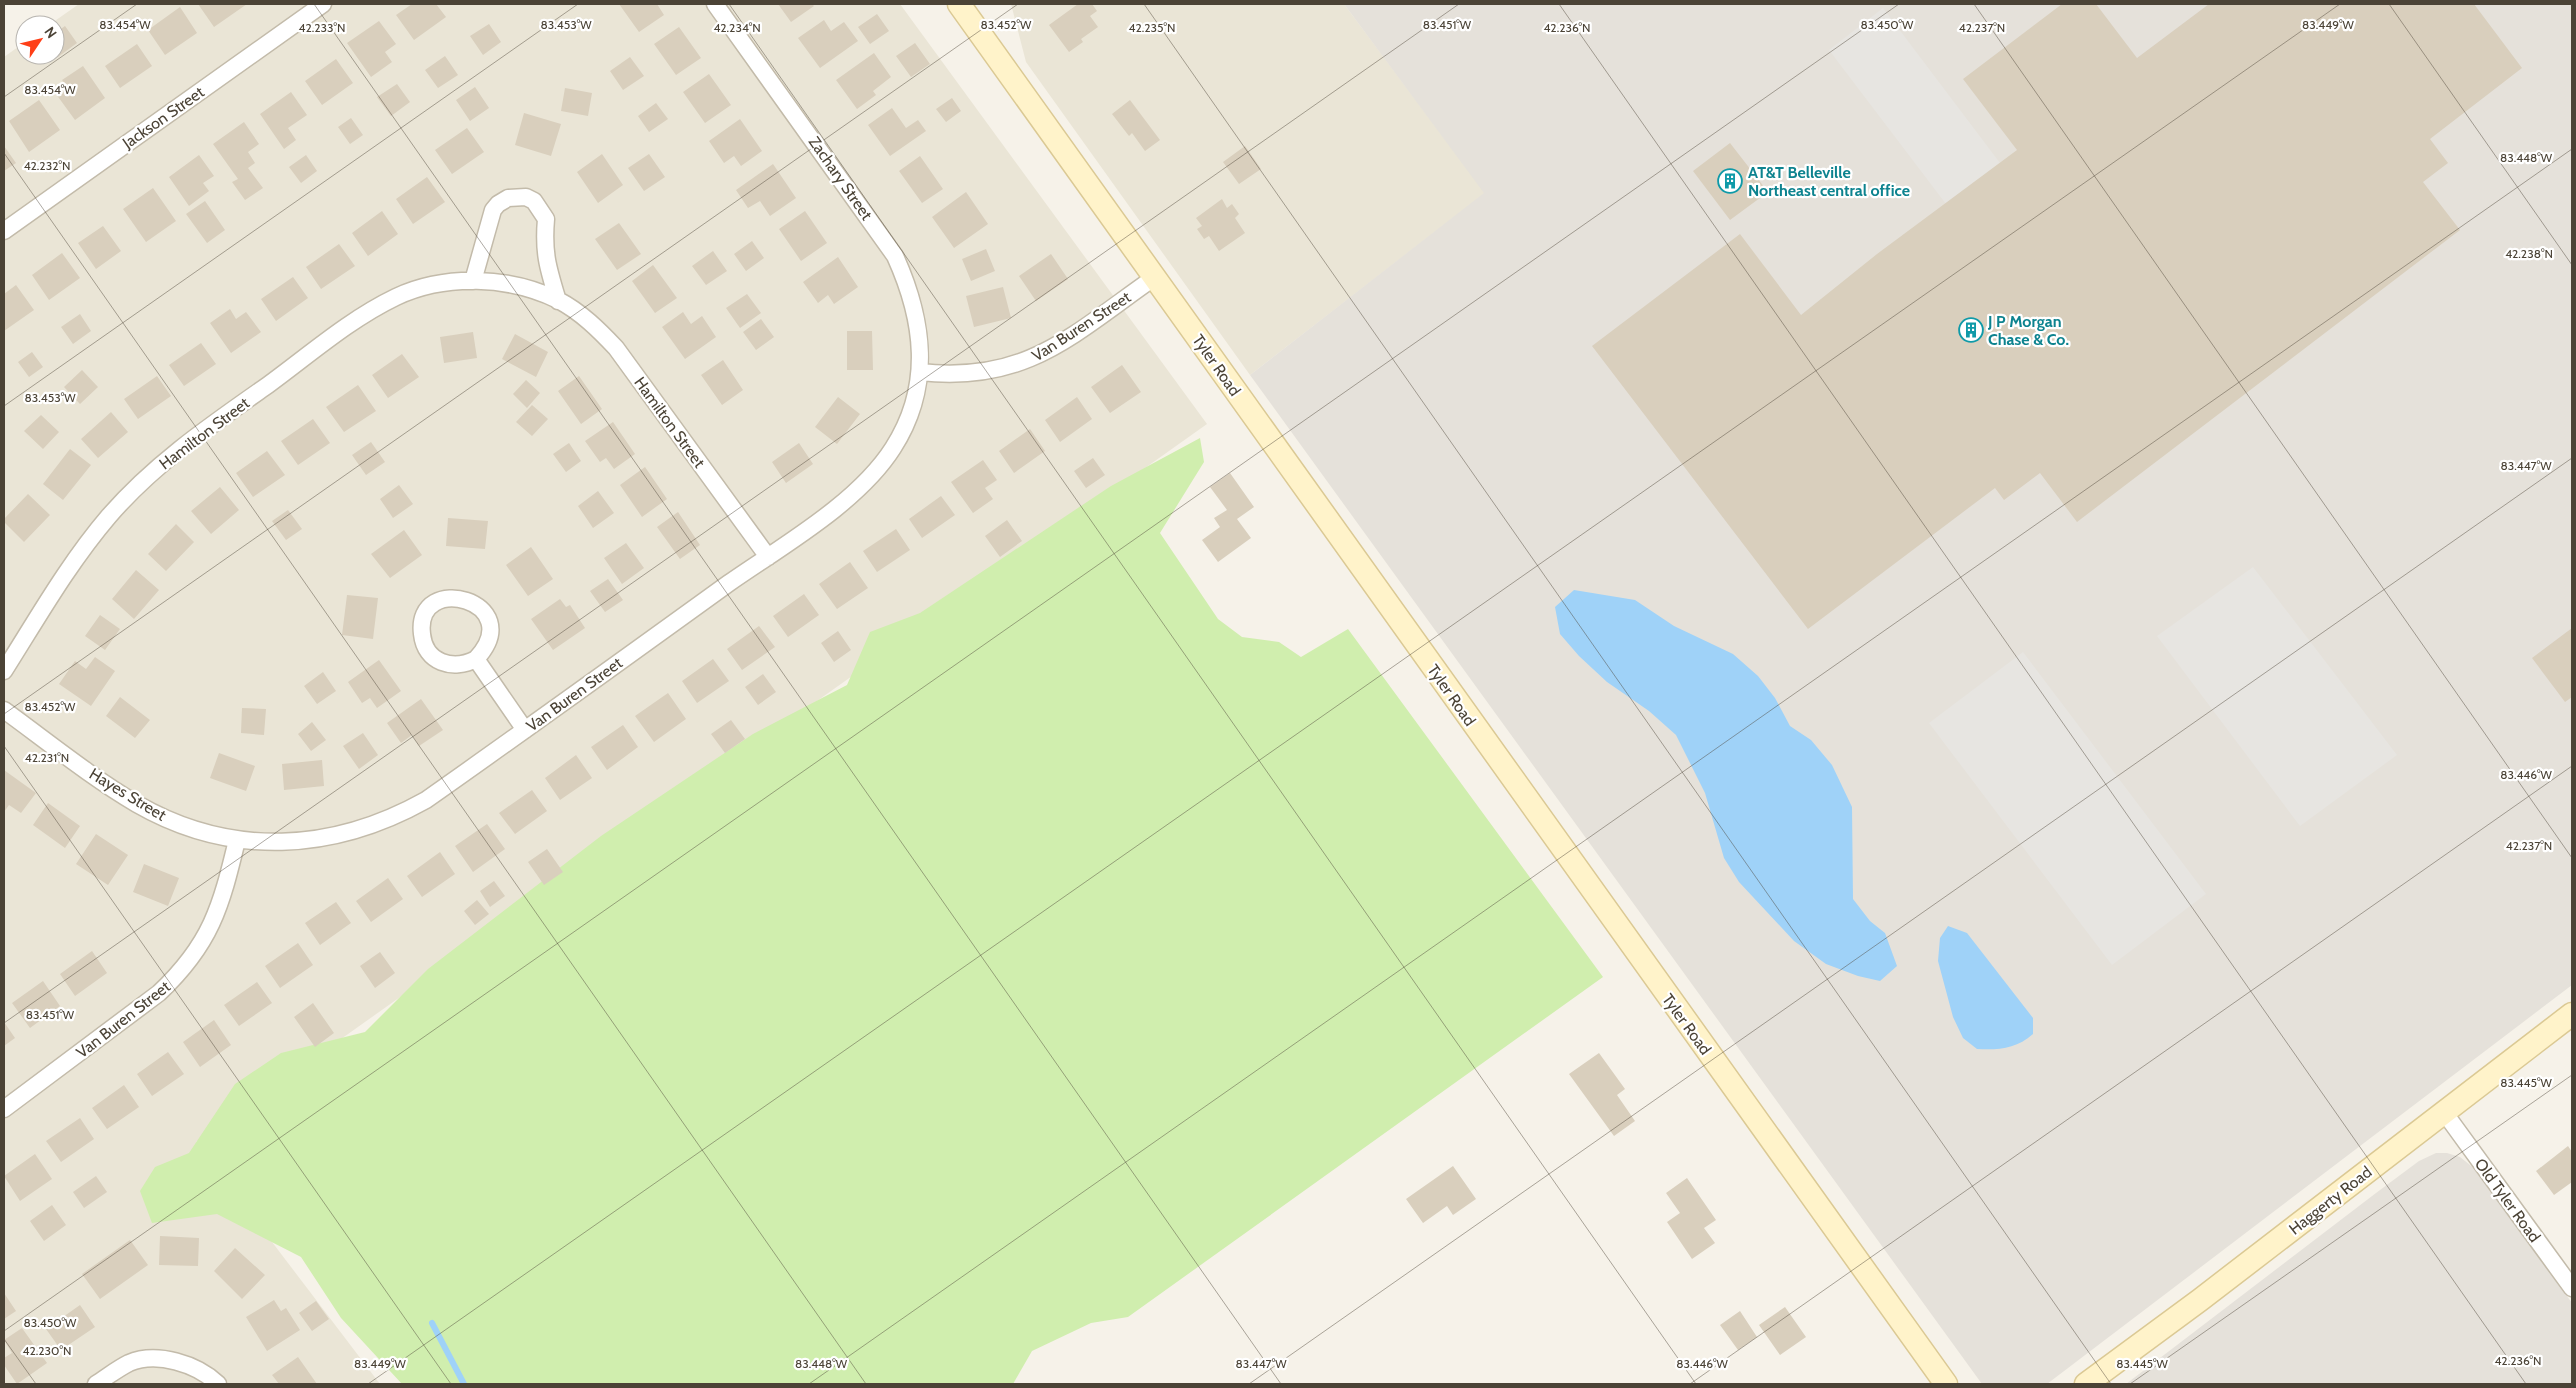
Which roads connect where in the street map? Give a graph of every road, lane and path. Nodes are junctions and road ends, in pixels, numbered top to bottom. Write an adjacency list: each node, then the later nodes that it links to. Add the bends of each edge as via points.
1 (323, 4): 4 (street, Jackson Street)
2 (715, 4): 8 (street, Zachary Street, via 895,256 916,313)
3 (959, 4): 5 (street, Tyler Road)
4 (4, 231)
5 (1155, 277): 8 (street, Van Buren Street, via 1052,349 1027,361 1001,370 974,374); 21 (street, Tyler Road)
6 (473, 281): 7 (street, Hamilton Street, via 506,284); 7 (street, via 493,210 508,198 526,197 534,201 546,219 546,260); 11 (street, Hamilton Street, via 429,285 372,310 179,448 109,516 73,561)
7 (558, 300): 9 (street, Hamilton Street, via 598,328 616,348)
8 (920, 372): 9 (street, Van Buren Street, via 906,422 878,470 847,499)
9 (768, 557): 13 (street, Van Buren Street)
10 (476, 659): 10 (street, via 487,645 490,627 480,606 458,596 436,603 423,620 423,642 428,651 445,664 462,665); 13 (street)
11 (4, 671)
12 (4, 710): 14 (street, Hayes Street, via 137,804 183,825)
13 (525, 730): 14 (street, Van Buren Street, via 426,800 379,824 304,842)
14 (237, 840): 16 (street, Van Buren Street, via 224,896 190,961 160,993)
15 (2572, 1014): 17 (street, Haggerty Road)
16 (4, 1109)
17 (2444, 1112): 18 (street, Old Tyler Road); 22 (street, Haggerty Road)
18 (2572, 1288)
19 (96, 1384): 20 (street, via 130,1363 157,1359 194,1368)
20 (218, 1384)
21 (1946, 1384)
22 (2086, 1384)

